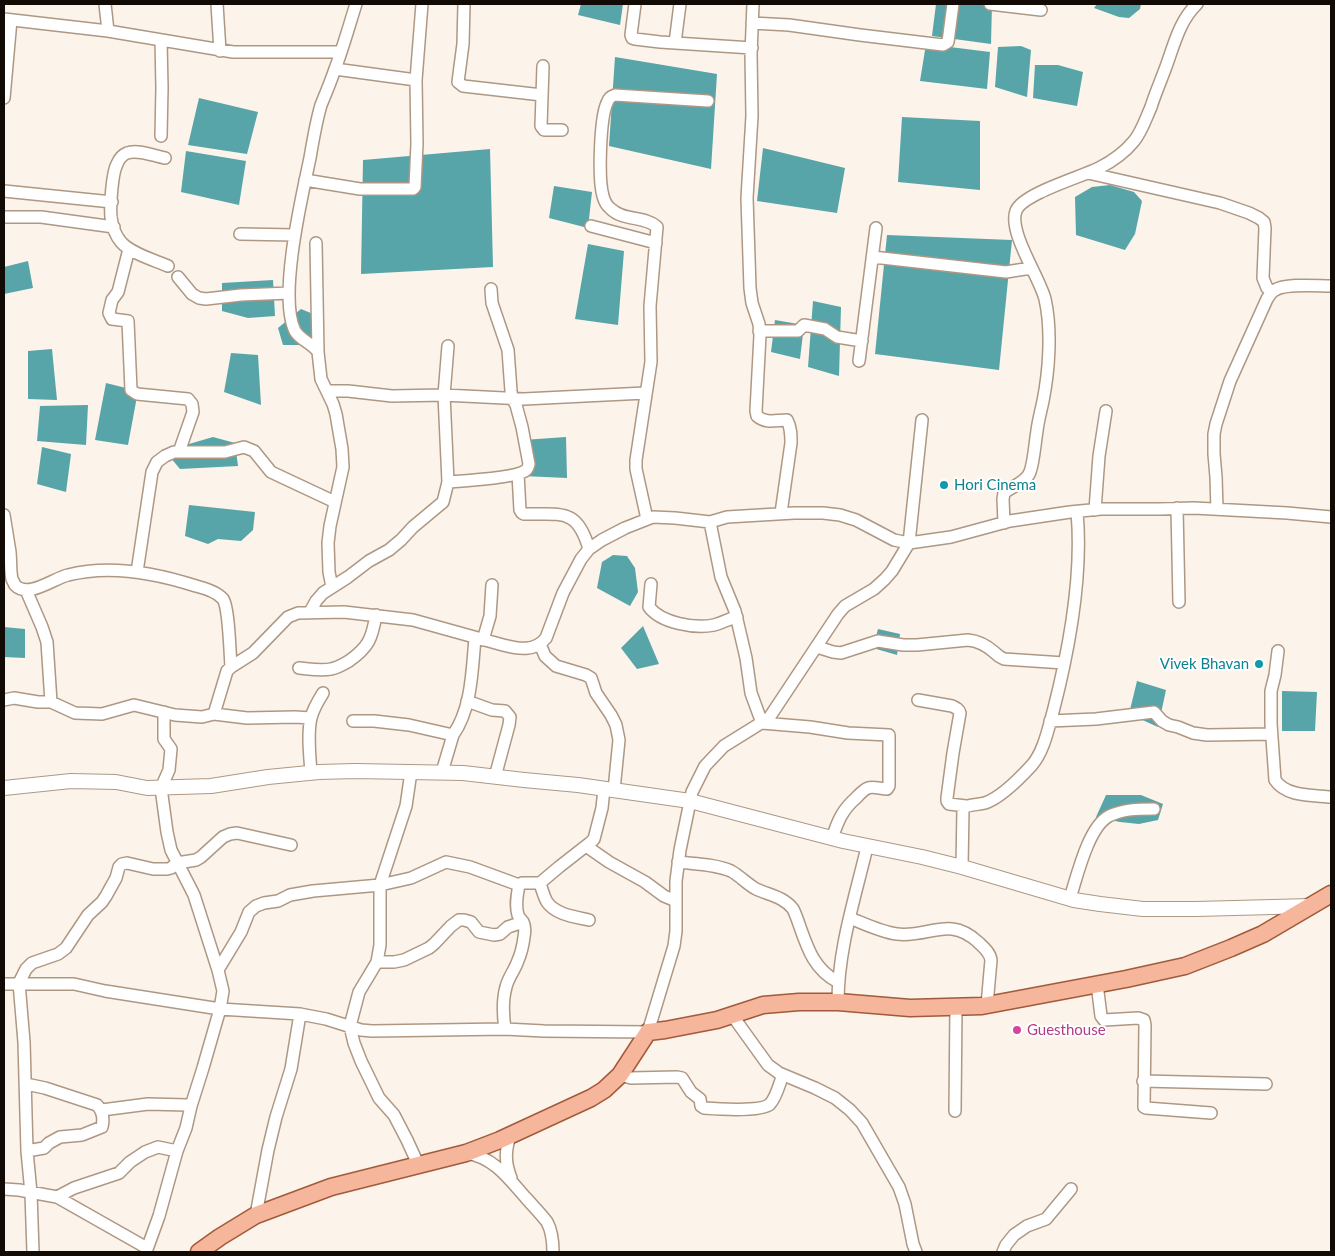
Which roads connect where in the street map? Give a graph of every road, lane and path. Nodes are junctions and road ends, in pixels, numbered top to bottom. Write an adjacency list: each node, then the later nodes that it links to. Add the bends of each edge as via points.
1 (105, 4): 15 (street)
2 (217, 4): 19 (street)
3 (356, 4): 20 (street)
4 (422, 4): 23 (street)
5 (464, 4): 24 (street, via 458,82 463,86)
6 (635, 4): 17 (street, via 632,38)
7 (680, 4): 17 (street)
8 (753, 4): 14 (street)
9 (953, 4): 14 (street, via 948,42 943,45)
10 (990, 4): 12 (street)
11 (1197, 4): 30 (street, via 1178,32 1147,117 1134,141 1109,162)
12 (1041, 10)
13 (7, 20): 15 (street); 25 (street)
14 (752, 23): 18 (street)
15 (108, 31): 16 (street)
16 (161, 40): 19 (street); 28 (street)
17 (675, 43): 18 (street)
18 (752, 48): 51 (street, via 747,198 752,303)
19 (220, 51): 20 (street)
20 (341, 52): 22 (street)
21 (543, 66): 24 (street)
22 (335, 69): 23 (street); 31 (street, via 321,106)
23 (416, 80): 31 (street, via 416,187 360,188)
24 (542, 95): 27 (street, via 542,129)
25 (4, 98)
26 (708, 101): 41 (street, via 614,95 606,103 601,165 603,196 615,213 655,224)
27 (562, 130)
28 (161, 136)
29 (165, 158): 33 (street, via 138,152 127,153 120,158 113,180)
30 (1088, 173): 45 (street, via 1032,196 1016,210 1016,229); 49 (street, via 1220,203 1259,218 1265,228 1263,278)
31 (305, 180): 39 (street)
32 (4, 191): 33 (street)
33 (112, 202): 35 (street)
34 (4, 217): 35 (street)
35 (114, 226): 42 (street, via 119,240)
36 (591, 226): 41 (street)
37 (876, 228): 43 (street)
38 (240, 234): 39 (street)
39 (295, 234): 50 (street)
40 (316, 243): 54 (street)
41 (656, 244): 57 (street, via 650,306 651,362)
42 (129, 249): 44 (street); 62 (street, via 109,313 112,319 128,321 131,390 137,394 188,399 192,404 193,412)
43 (873, 257): 45 (street, via 1006,272); 52 (street)
44 (168, 266)
45 (1031, 268): 75 (street, via 1047,312 1047,370 1030,471 1022,482 1004,494)
46 (178, 277): 50 (street, via 199,298)
47 (1331, 286): 49 (street, via 1306,285)
48 (491, 289): 59 (street, via 492,303 508,350)
49 (1272, 291): 67 (street, via 1230,381 1216,424)
50 (289, 293): 54 (street, via 296,333)
51 (759, 331): 52 (street, via 798,331 804,325 825,329 837,337); 70 (street, via 757,416 768,421 787,420 791,434)
52 (862, 341): 55 (street)
53 (448, 346): 58 (street)
54 (318, 352): 56 (street, via 321,379)
55 (859, 361)
56 (327, 391): 58 (street, via 400,396); 65 (street, via 336,414 342,449 343,467)
57 (645, 393): 59 (street); 73 (street, via 636,469)
58 (444, 395): 59 (street); 64 (street)
59 (512, 398): 63 (street, via 522,427 528,464 525,471)
60 (1106, 411): 68 (street)
61 (922, 420): 76 (street)
62 (179, 452): 65 (street, via 225,452 250,448 271,472); 78 (street, via 165,456 152,472)
63 (518, 474): 64 (street); 77 (street, via 522,513 573,519 582,529)
64 (448, 482): 82 (street, via 442,502 401,540)
65 (335, 502): 82 (street, via 328,543)
66 (1177, 508): 67 (street); 68 (street); 84 (street)
67 (1217, 509): 72 (street)
68 (1095, 510): 69 (street)
69 (1078, 512): 75 (street); 92 (street, via 1076,588)
70 (781, 513): 74 (street, via 728,517); 76 (street, via 840,515 894,540)
71 (4, 514): 79 (street)
72 (1331, 517)
73 (647, 519): 74 (street, via 660,517); 77 (street)
74 (710, 522): 87 (street, via 721,577)
75 (1004, 523): 76 (street, via 951,538)
76 (909, 543): 90 (street, via 892,572 874,589 845,606)
77 (589, 549): 89 (street, via 580,559 546,638)
78 (137, 572): 83 (street, via 99,570 77,573); 93 (street, via 188,583 222,598)
79 (8, 583): 83 (street)
80 (650, 584): 87 (street, via 649,606 672,622 712,625 727,618)
81 (492, 585): 88 (street, via 487,631)
82 (332, 587): 85 (street)
83 (26, 590): 99 (street, via 47,642)
84 (1179, 602)
85 (310, 612): 86 (street); 93 (street, via 288,617 253,653)
86 (376, 615): 88 (street, via 413,620); 94 (street, via 365,648 347,662 330,670)
87 (736, 618): 105 (street)
88 (479, 639): 89 (street, via 516,648); 98 (street)
89 (540, 644): 114 (street, via 544,656 556,666 591,678 596,693 614,720 619,740)
90 (817, 647): 92 (street, via 841,653 878,641 917,645 968,640 982,643 999,658); 105 (street, via 769,718)
91 (1278, 651): 106 (street, via 1271,691)
92 (1064, 663): 104 (street)
93 (231, 667): 101 (street)
94 (299, 668)
95 (322, 693): 102 (street)
96 (4, 700): 99 (street)
97 (918, 700): 117 (street, via 952,706 960,713 947,798 950,804)
98 (467, 701): 107 (street); 111 (street, via 505,711 510,717)
99 (51, 702): 100 (street, via 75,713 102,714 134,705)
100 (164, 712): 101 (street, via 202,717); 113 (street, via 164,740 171,749 169,770)
101 (214, 714): 102 (street, via 247,718)
102 (311, 718): 108 (street)
103 (353, 721): 107 (street, via 409,725)
104 (1050, 721): 106 (street, via 1154,712 1169,726 1193,733); 117 (street, via 1041,750 1026,771 994,799)
105 (762, 723): 116 (street, via 714,755 695,784); 119 (street, via 889,735 889,786 887,789 868,788 851,803 842,812)
106 (1272, 734): 115 (street, via 1278,785 1297,793)
107 (453, 735): 110 (street)
108 (311, 772): 109 (street); 113 (street, via 210,786)
109 (411, 772): 110 (street); 127 (street, via 406,806)
110 (442, 772): 111 (street)
111 (495, 777): 114 (street)
112 (4, 788): 113 (street, via 71,781)
113 (162, 788): 124 (street, via 166,832)
114 (609, 790): 116 (street); 121 (street, via 594,839)
115 (1331, 797)
116 (690, 801): 119 (street); 123 (street)
117 (966, 806): 125 (street, via 963,808)
118 (1154, 809): 130 (street, via 1131,809 1104,820 1085,849)
119 (832, 838): 122 (street)
120 (291, 845): 124 (street, via 230,834 196,860)
121 (586, 846): 126 (street); 131 (street, via 664,896)
122 (868, 847): 125 (street); 133 (street)
123 (678, 862): 131 (street); 138 (street, via 731,871 756,889 782,899 792,908 818,967)
124 (177, 863): 137 (street, via 194,895); 139 (street, via 163,869 122,864 102,902 88,915 66,948 32,963)
125 (962, 867): 130 (street)
126 (540, 883): 128 (street); 134 (street, via 551,907)
127 (380, 885): 128 (street, via 411,878 446,862); 136 (street); 137 (street, via 299,893 256,906 249,912)
128 (519, 885): 135 (street, via 516,908)
129 (1331, 894): 132 (main road)
130 (1070, 898): 132 (street, via 1143,909)
131 (676, 900): 150 (street, via 674,946)
132 (1311, 906): 141 (main road, via 1263,934 1209,958)
133 (850, 918): 138 (street); 143 (street, via 896,934 945,928 968,934 991,956)
134 (589, 920)
135 (523, 922): 136 (street, via 494,935 479,932 471,922 459,920 429,948 404,960); 149 (street, via 522,950 504,995)
136 (377, 962): 148 (street, via 359,992)
137 (218, 970): 145 (street, via 223,992)
138 (838, 982): 142 (street)
139 (19, 983): 140 (street); 145 (street, via 74,984); 154 (street)
140 (4, 984)
141 (1097, 984): 143 (main road); 153 (street, via 1104,1020 1144,1020)
142 (838, 1002): 144 (main road, via 910,1008); 147 (main road, via 763,1005)
143 (987, 1005): 144 (main road)
144 (956, 1006): 158 (street)
145 (220, 1008): 146 (street); 161 (street)
146 (300, 1014): 148 (street); 170 (street, via 291,1069 268,1150)
147 (732, 1015): 150 (main road); 152 (street, via 768,1065)
148 (350, 1026): 149 (street, via 372,1031); 164 (street, via 360,1062 380,1098 394,1115)
149 (505, 1029): 150 (street)
150 (648, 1032): 151 (main road)
151 (620, 1075): 152 (street, via 631,1078 677,1076 700,1099 704,1108 761,1109 770,1103); 160 (main road, via 591,1098)
152 (783, 1075): 175 (street, via 836,1098 862,1123 899,1187)
153 (1143, 1081): 155 (street); 159 (street, via 1146,1108)
154 (26, 1084): 157 (street, via 97,1105); 162 (street)
155 (1266, 1084)
156 (187, 1105): 157 (street, via 148,1104)
157 (102, 1110): 162 (street, via 102,1127 82,1135 60,1137 44,1148)
158 (955, 1111)
159 (1211, 1113)
160 (510, 1136): 163 (main road); 165 (street, via 506,1160)
161 (177, 1150): 169 (street, via 158,1147 145,1152 119,1173 74,1188); 171 (street)
162 (27, 1151): 168 (street)
163 (466, 1153): 164 (main road); 165 (street, via 477,1154 497,1166)
164 (418, 1164): 170 (main road, via 331,1187)
165 (513, 1182): 174 (street, via 547,1222)
166 (4, 1189): 168 (street)
167 (1071, 1189): 176 (street, via 1046,1220 1027,1226 1014,1235)
168 (31, 1193): 169 (street); 172 (street)
169 (56, 1198): 171 (street)
170 (256, 1215): 173 (main road)
171 (147, 1250)
172 (33, 1252)
173 (199, 1252)
174 (553, 1252)
175 (916, 1252)
176 (1003, 1252)

